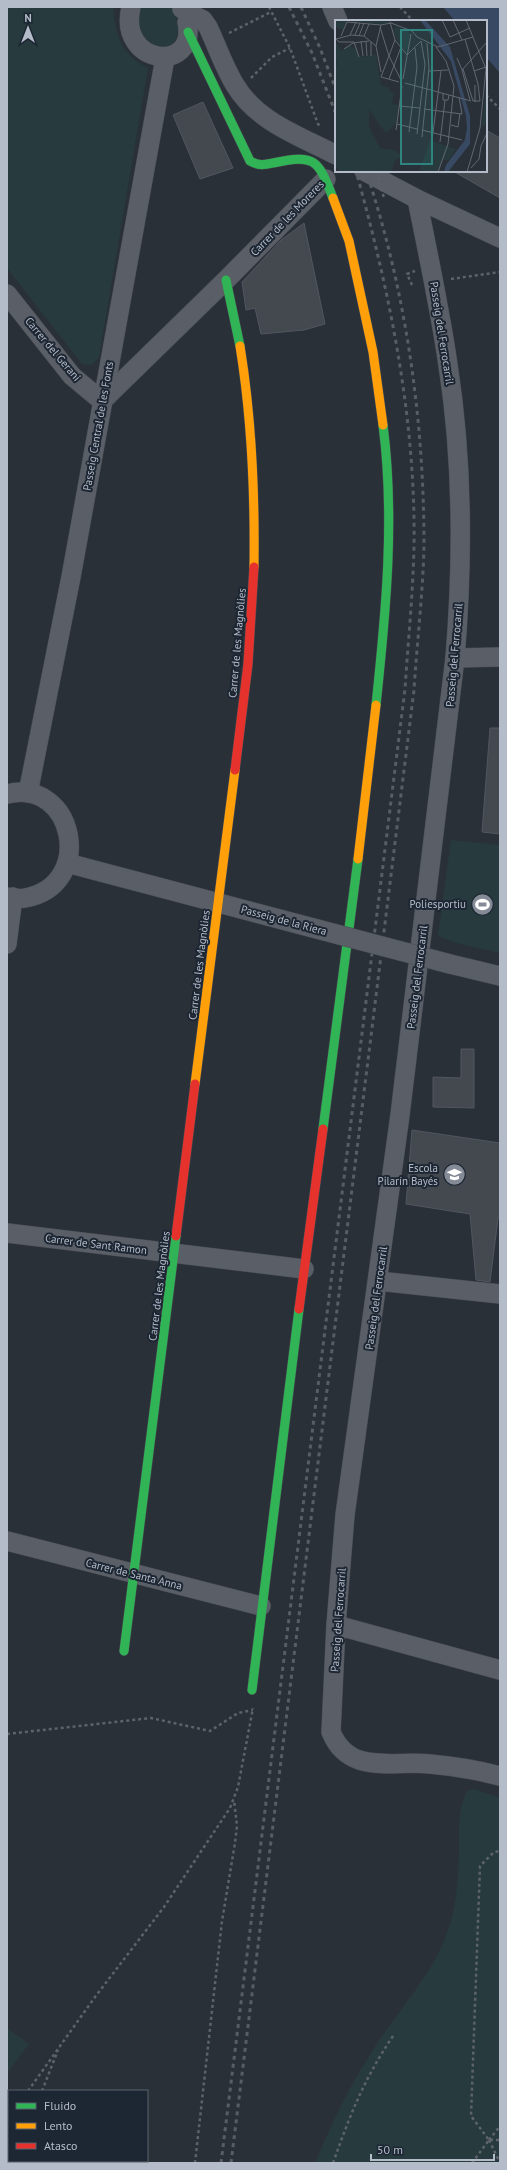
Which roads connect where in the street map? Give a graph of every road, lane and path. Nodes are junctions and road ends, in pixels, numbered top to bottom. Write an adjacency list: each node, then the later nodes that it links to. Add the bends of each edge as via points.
1 (131, 7): 12 (street, via 130,22 138,44 150,55)
2 (269, 7): 6 (path)
3 (332, 7): 7 (street)
4 (400, 7): 8 (path)
5 (182, 8): 10 (street); 17 (street, via 203,20 208,27 234,84 252,106 263,116)
6 (271, 12): 9 (path); 11 (path)
7 (338, 20)
8 (412, 20)
9 (233, 31)
10 (188, 32): 12 (street, via 178,52); 20 (street, Carrer de les Moreres, via 254,165 304,158 315,162)
11 (290, 48): 13 (path, via 272,57); 16 (path, via 318,124)
12 (165, 58): 28 (street, Passeig Central de les Fonts)
13 (250, 79)
14 (487, 96): 15 (path)
15 (500, 109)
16 (323, 129)
17 (335, 154)
18 (366, 172): 22 (street)
19 (376, 172): 21 (path, bridge)
20 (326, 179): 26 (street, Carrer de les Moreres); 40 (street, via 349,242 373,352 386,449 390,541 386,612 354,907)
21 (384, 198)
22 (416, 199): 23 (street); 30 (street, Passeig del Ferrocarril, via 435,282 449,367 459,470 459,612)
23 (500, 238)
24 (500, 272): 25 (path)
25 (449, 279)
26 (226, 280): 28 (street, Carrer de les Moreres); 35 (street, Carrer de les Magnòlies, via 241,354 251,428 256,520 254,599 248,664)
27 (7, 294): 28 (street, Carrer del Gerani, via 72,376)
28 (102, 401): 31 (street, Passeig Central de les Fonts, via 71,577)
29 (500, 657): 30 (street)
30 (456, 658): 41 (street, Passeig del Ferrocarril)
31 (28, 793): 32 (street); 33 (street, via 52,805 61,815 70,840)
32 (7, 794)
33 (67, 863): 34 (street, via 54,884 41,893 24,898); 35 (street, Passeig de la Riera)
34 (10, 897): 36 (street)
35 (219, 902): 37 (street, Passeig de la Riera, bridge); 39 (street, Carrer de les Magnòlies)
36 (7, 944)
37 (500, 976)
38 (7, 1233): 39 (street, Carrer de Sant Ramon)
39 (175, 1254): 40 (street, Carrer de Sant Ramon); 44 (street, Carrer de les Magnòlies)
40 (304, 1269): 45 (street)
41 (378, 1281): 42 (street); 46 (street, Passeig del Ferrocarril, via 345,1515)
42 (500, 1294)
43 (7, 1541): 44 (street, Carrer de Santa Anna)
44 (133, 1574): 45 (street, Carrer de Santa Anna); 47 (street, Carrer de les Magnòlies)
45 (261, 1606): 49 (street)
46 (336, 1625): 48 (street); 52 (street, Passeig del Ferrocarril, via 331,1732 341,1751 365,1762 377,1764 428,1763)
47 (124, 1652)
48 (500, 1670)
49 (252, 1690): 50 (path)
50 (253, 1710): 51 (path, via 238,1713 210,1731 151,1718); 53 (path, via 248,1744)
51 (7, 1734)
52 (500, 1776)
53 (234, 1799): 56 (path, via 164,1907); 62 (path, via 235,1843 222,1920)
54 (500, 1851): 60 (path, via 494,1852 480,1866 471,2116)
55 (393, 2036): 63 (path, via 373,2066 356,2100)
56 (59, 2047): 57 (path); 58 (path)
57 (29, 2090)
58 (42, 2090)
59 (500, 2126): 60 (path)
60 (489, 2140): 61 (path); 64 (path); 65 (path)
61 (500, 2140)
62 (195, 2163)
63 (333, 2163)
64 (472, 2163)
65 (500, 2163)

